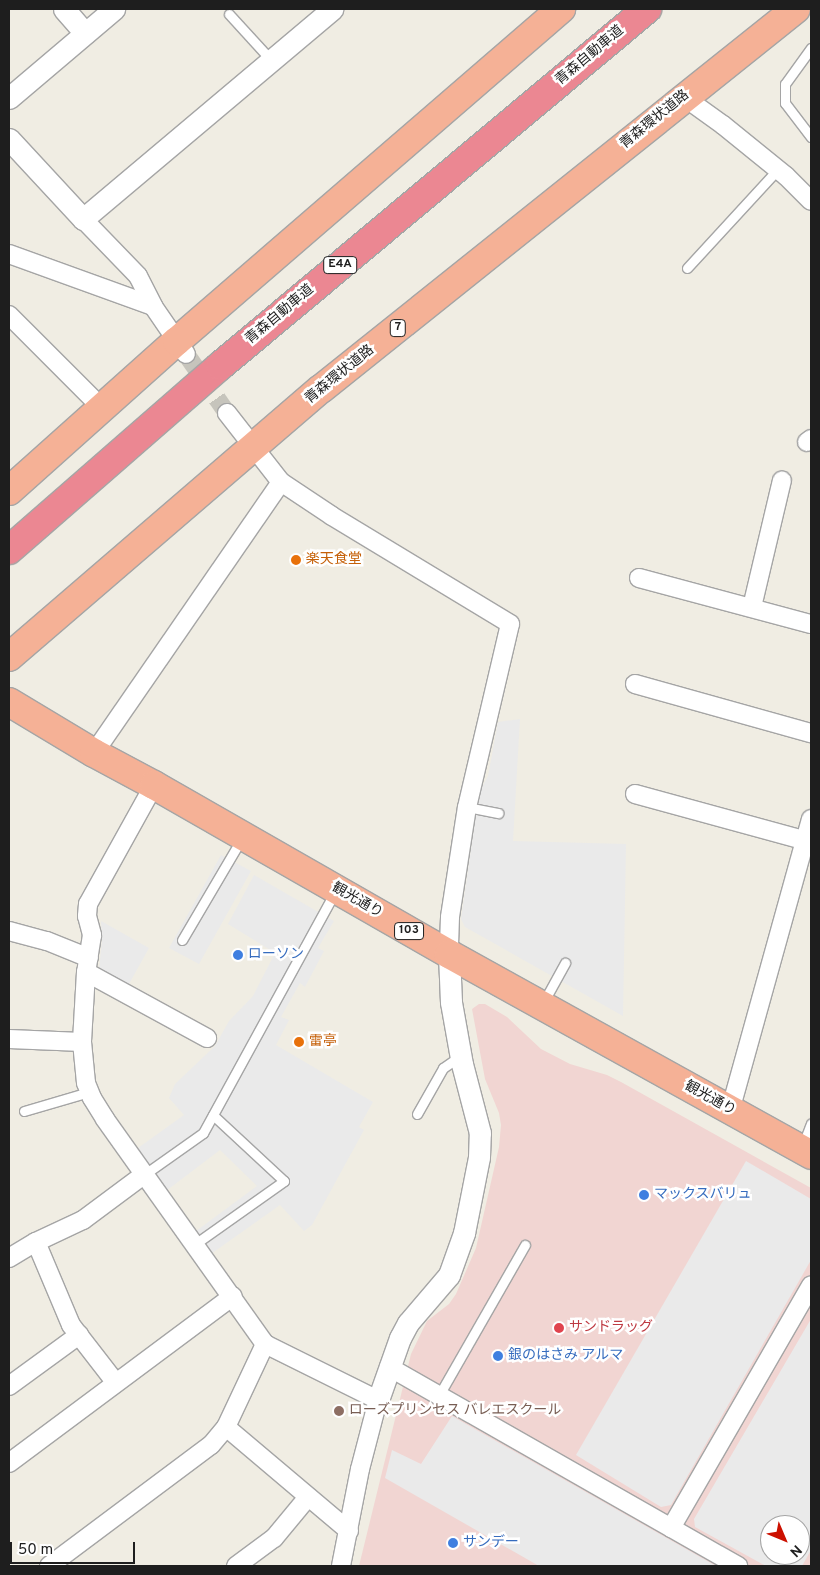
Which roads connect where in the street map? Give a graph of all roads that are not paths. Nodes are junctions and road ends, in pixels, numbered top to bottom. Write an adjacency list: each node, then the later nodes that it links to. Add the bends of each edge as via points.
1 (64, 9): 8 (street)
2 (114, 9): 8 (street)
3 (332, 9): 10 (street)
4 (561, 9): 22 (highway)
5 (647, 9): 29 (highway, 青森自動車道 / E4A, via 249,341)
6 (796, 9): 11 (highway, 青森環状道路 / 7)
7 (230, 14): 10 (lane)
8 (85, 33): 12 (street)
9 (811, 48): 13 (lane, via 785,84 785,103)
10 (271, 60): 17 (street)
11 (684, 97): 15 (street); 25 (highway, 青森環状道路 / 7)
12 (9, 98)
13 (811, 137)
14 (9, 139): 17 (street)
15 (777, 170): 16 (street); 19 (lane)
16 (811, 201)
17 (83, 219): 20 (street, via 138,276)
18 (9, 254): 20 (street)
19 (687, 268)
20 (153, 306): 22 (street)
21 (9, 315): 23 (street)
22 (181, 348): 23 (highway)
23 (102, 408): 28 (highway)
24 (227, 413): 25 (street)
25 (252, 447): 27 (street); 33 (highway, 青森環状道路 / 7)
26 (782, 480): 31 (street)
27 (281, 482): 37 (street); 40 (street, via 510,624)
28 (9, 491)
29 (9, 550)
30 (639, 578): 31 (street)
31 (752, 608): 32 (street)
32 (811, 624)
33 (9, 656)
34 (635, 684): 36 (street)
35 (9, 702): 37 (highway, 観光通り / 103)
36 (811, 733)
37 (94, 753): 38 (highway, 観光通り / 103)
38 (154, 785): 43 (highway, 観光通り / 103); 50 (street, via 88,904 87,916 92,935)
39 (635, 794): 44 (street)
40 (467, 807): 41 (lane); 48 (street, via 450,917)
41 (498, 813)
42 (811, 819): 44 (street)
43 (244, 836): 45 (highway, 観光通り / 103); 47 (lane)
44 (808, 842): 57 (street)
45 (337, 889): 48 (highway, 観光通り / 103); 60 (lane)
46 (9, 931): 50 (street, via 47,941)
47 (182, 940)
48 (449, 954): 51 (highway, 観光通り / 103); 55 (street, via 451,1002)
49 (566, 963): 51 (lane)
50 (88, 965): 52 (street); 54 (street)
51 (542, 1006): 57 (highway, 観光通り / 103)
52 (207, 1038)
53 (9, 1039): 54 (street)
54 (82, 1042): 56 (street)
55 (460, 1056): 59 (lane, via 443,1068); 72 (street, via 480,1133 479,1157 464,1233 449,1275 408,1323)
56 (89, 1092): 58 (lane); 63 (street)
57 (730, 1110): 62 (highway, 観光通り / 103)
58 (24, 1112)
59 (417, 1114)
60 (213, 1115): 63 (lane, via 203,1133); 65 (lane, via 284,1181)
61 (811, 1124): 62 (lane)
62 (806, 1152)
63 (145, 1174): 64 (street, via 83,1220); 65 (street)
64 (36, 1242): 67 (street); 70 (street, via 66,1315)
65 (195, 1244): 69 (street)
66 (525, 1245): 75 (lane)
67 (9, 1258)
68 (811, 1286): 80 (street)
69 (233, 1296): 71 (street); 73 (street)
70 (79, 1335): 73 (street); 74 (street)
71 (265, 1344): 76 (street); 77 (street)
72 (390, 1366): 75 (street); 76 (street)
73 (116, 1383): 78 (street)
74 (9, 1386)
75 (439, 1395): 80 (street)
76 (378, 1400): 81 (street, via 360,1469)
77 (226, 1427): 79 (street); 82 (street, via 212,1445 191,1462)
78 (9, 1463)
79 (308, 1497): 81 (street); 83 (street, via 274,1538)
80 (671, 1528): 85 (street)
81 (349, 1531): 84 (street)
82 (50, 1566)
83 (236, 1566)
84 (340, 1566)
85 (738, 1566)

